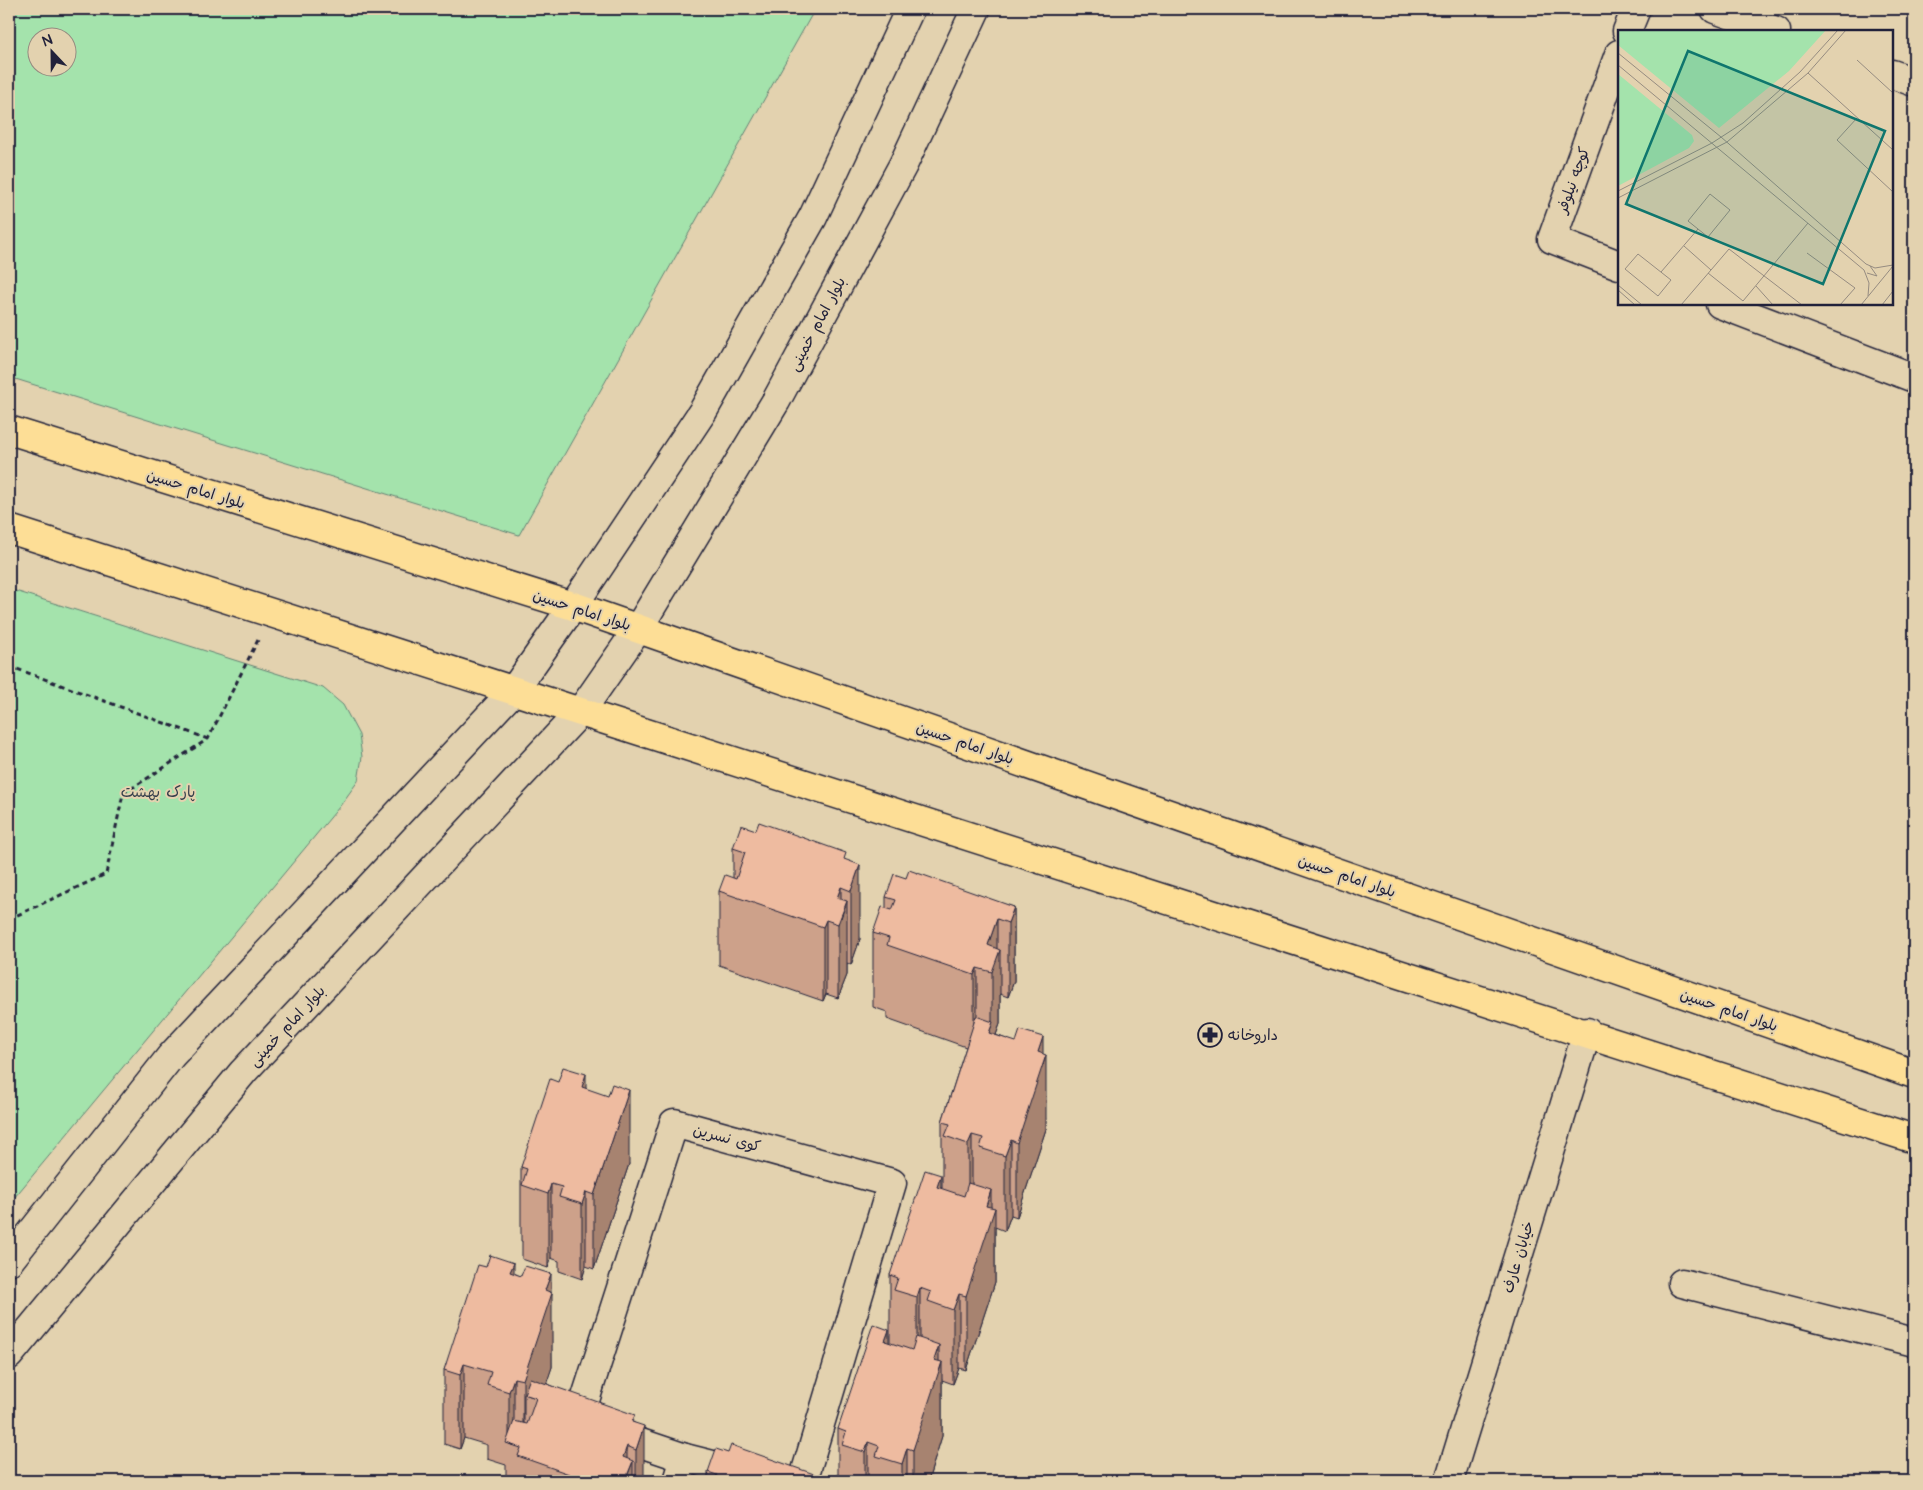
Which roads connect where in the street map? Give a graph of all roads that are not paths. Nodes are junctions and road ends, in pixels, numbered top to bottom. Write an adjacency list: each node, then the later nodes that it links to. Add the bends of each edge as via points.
1 (910, 9): 15 (street, via 814,217 703,411)
2 (976, 9): 16 (street, بلوار امام خمینی, via 903,165 776,401)
3 (1636, 9): 5 (street)
4 (1714, 9): 6 (street)
5 (1628, 30)
6 (1773, 30)
7 (1618, 57): 10 (street, کوچه نیلوفر, via 1552,239)
8 (1893, 74): 9 (street)
9 (1914, 82)
10 (1618, 265)
11 (1723, 305): 12 (street)
12 (1914, 378)
13 (9, 430): 15 (main road, بلوار امام حسین)
14 (9, 529): 17 (main road)
15 (573, 606): 16 (main road, بلوار امام حسین); 17 (street)
16 (638, 629): 18 (street, بلوار امام خمینی); 20 (main road, بلوار امام حسین)
17 (514, 690): 18 (main road); 22 (street, via 171,1056)
18 (582, 711): 19 (main road); 25 (street, بلوار امام خمینی, via 243,1072)
19 (1587, 1032): 21 (main road); 29 (street, خیابان عارف)
20 (1914, 1074)
21 (1914, 1138)
22 (9, 1261)
23 (1682, 1283): 24 (street)
24 (1914, 1342)
25 (9, 1355)
26 (682, 1470): 27 (street, کوی نسرین); 28 (street, کوی نسرین, via 578,1422 674,1124 892,1183)
27 (776, 1481)
28 (803, 1481)
29 (1449, 1481)

